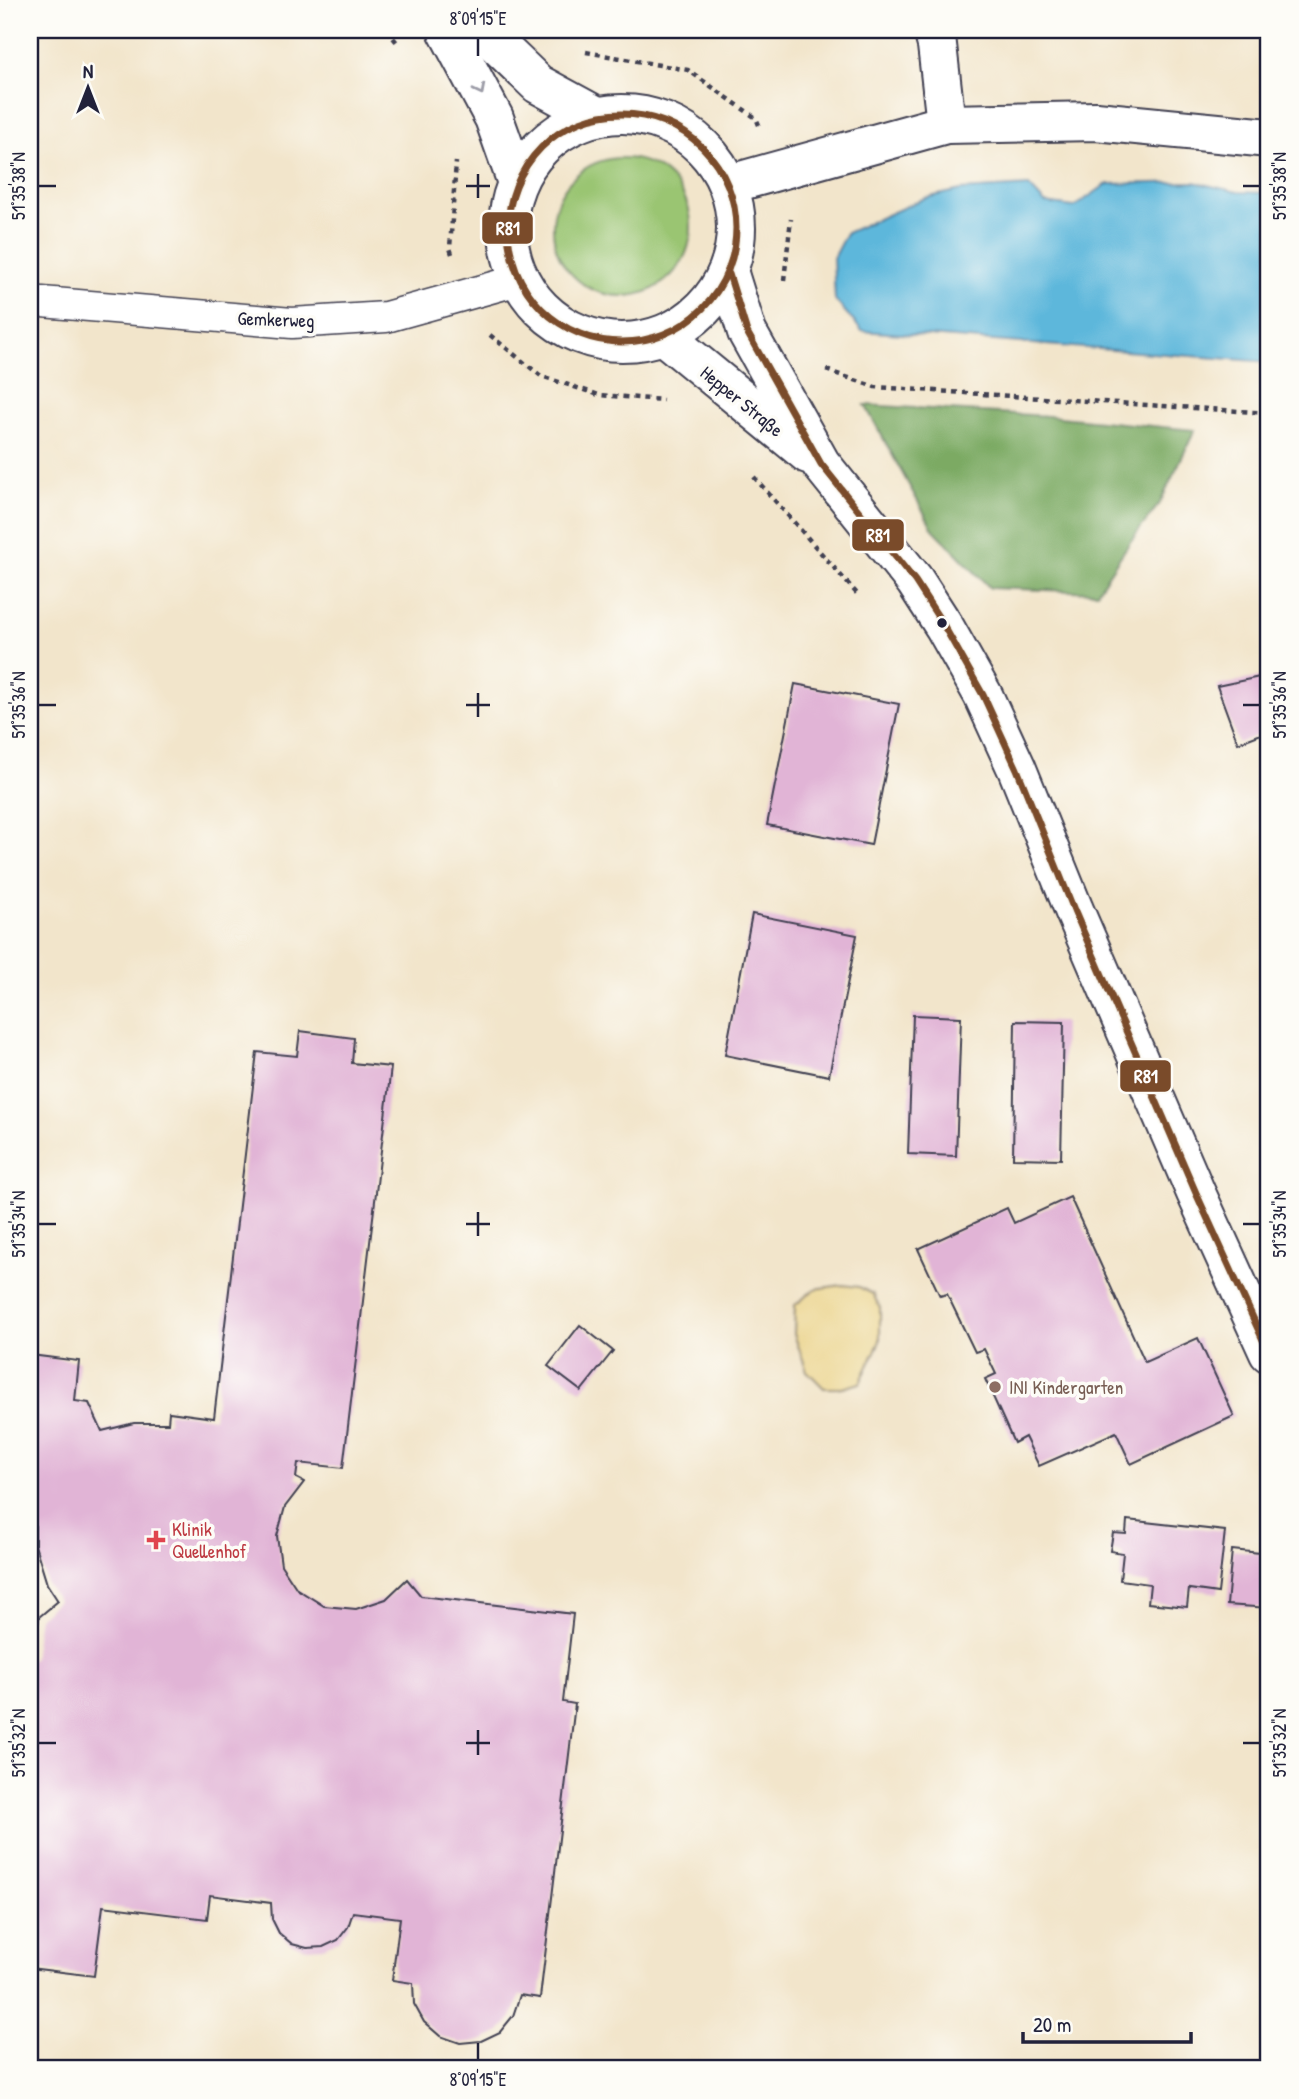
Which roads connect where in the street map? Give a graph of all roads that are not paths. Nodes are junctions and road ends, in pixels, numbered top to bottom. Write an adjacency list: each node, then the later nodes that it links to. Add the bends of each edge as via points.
1 (447, 30): 7 (street, one-way to 7, via 494,118)
2 (482, 30): 4 (street, Hepper Straße, via 538,84)
3 (933, 30): 5 (street)
4 (595, 115): 7 (street, Hepper Straße, via 548,138); 8 (street, Hepper Straße, via 650,115 698,140)
5 (946, 124): 6 (street, via 1096,121); 8 (street)
6 (1269, 138)
7 (516, 180): 10 (street, Hepper Straße, via 506,230)
8 (730, 184): 9 (street, Hepper Straße, via 738,229)
9 (729, 274): 12 (street, Hepper Straße, via 702,311); 13 (street, Hepper Straße, via 747,332)
10 (519, 280): 11 (lane, Gemkerweg, via 386,317 292,323); 12 (street, Hepper Straße, via 544,314 580,335 622,344)
11 (30, 302)
12 (664, 336): 13 (street, Hepper Straße)
13 (821, 464): 14 (street, Hepper Straße, via 915,581 984,695)
14 (1269, 1353)

